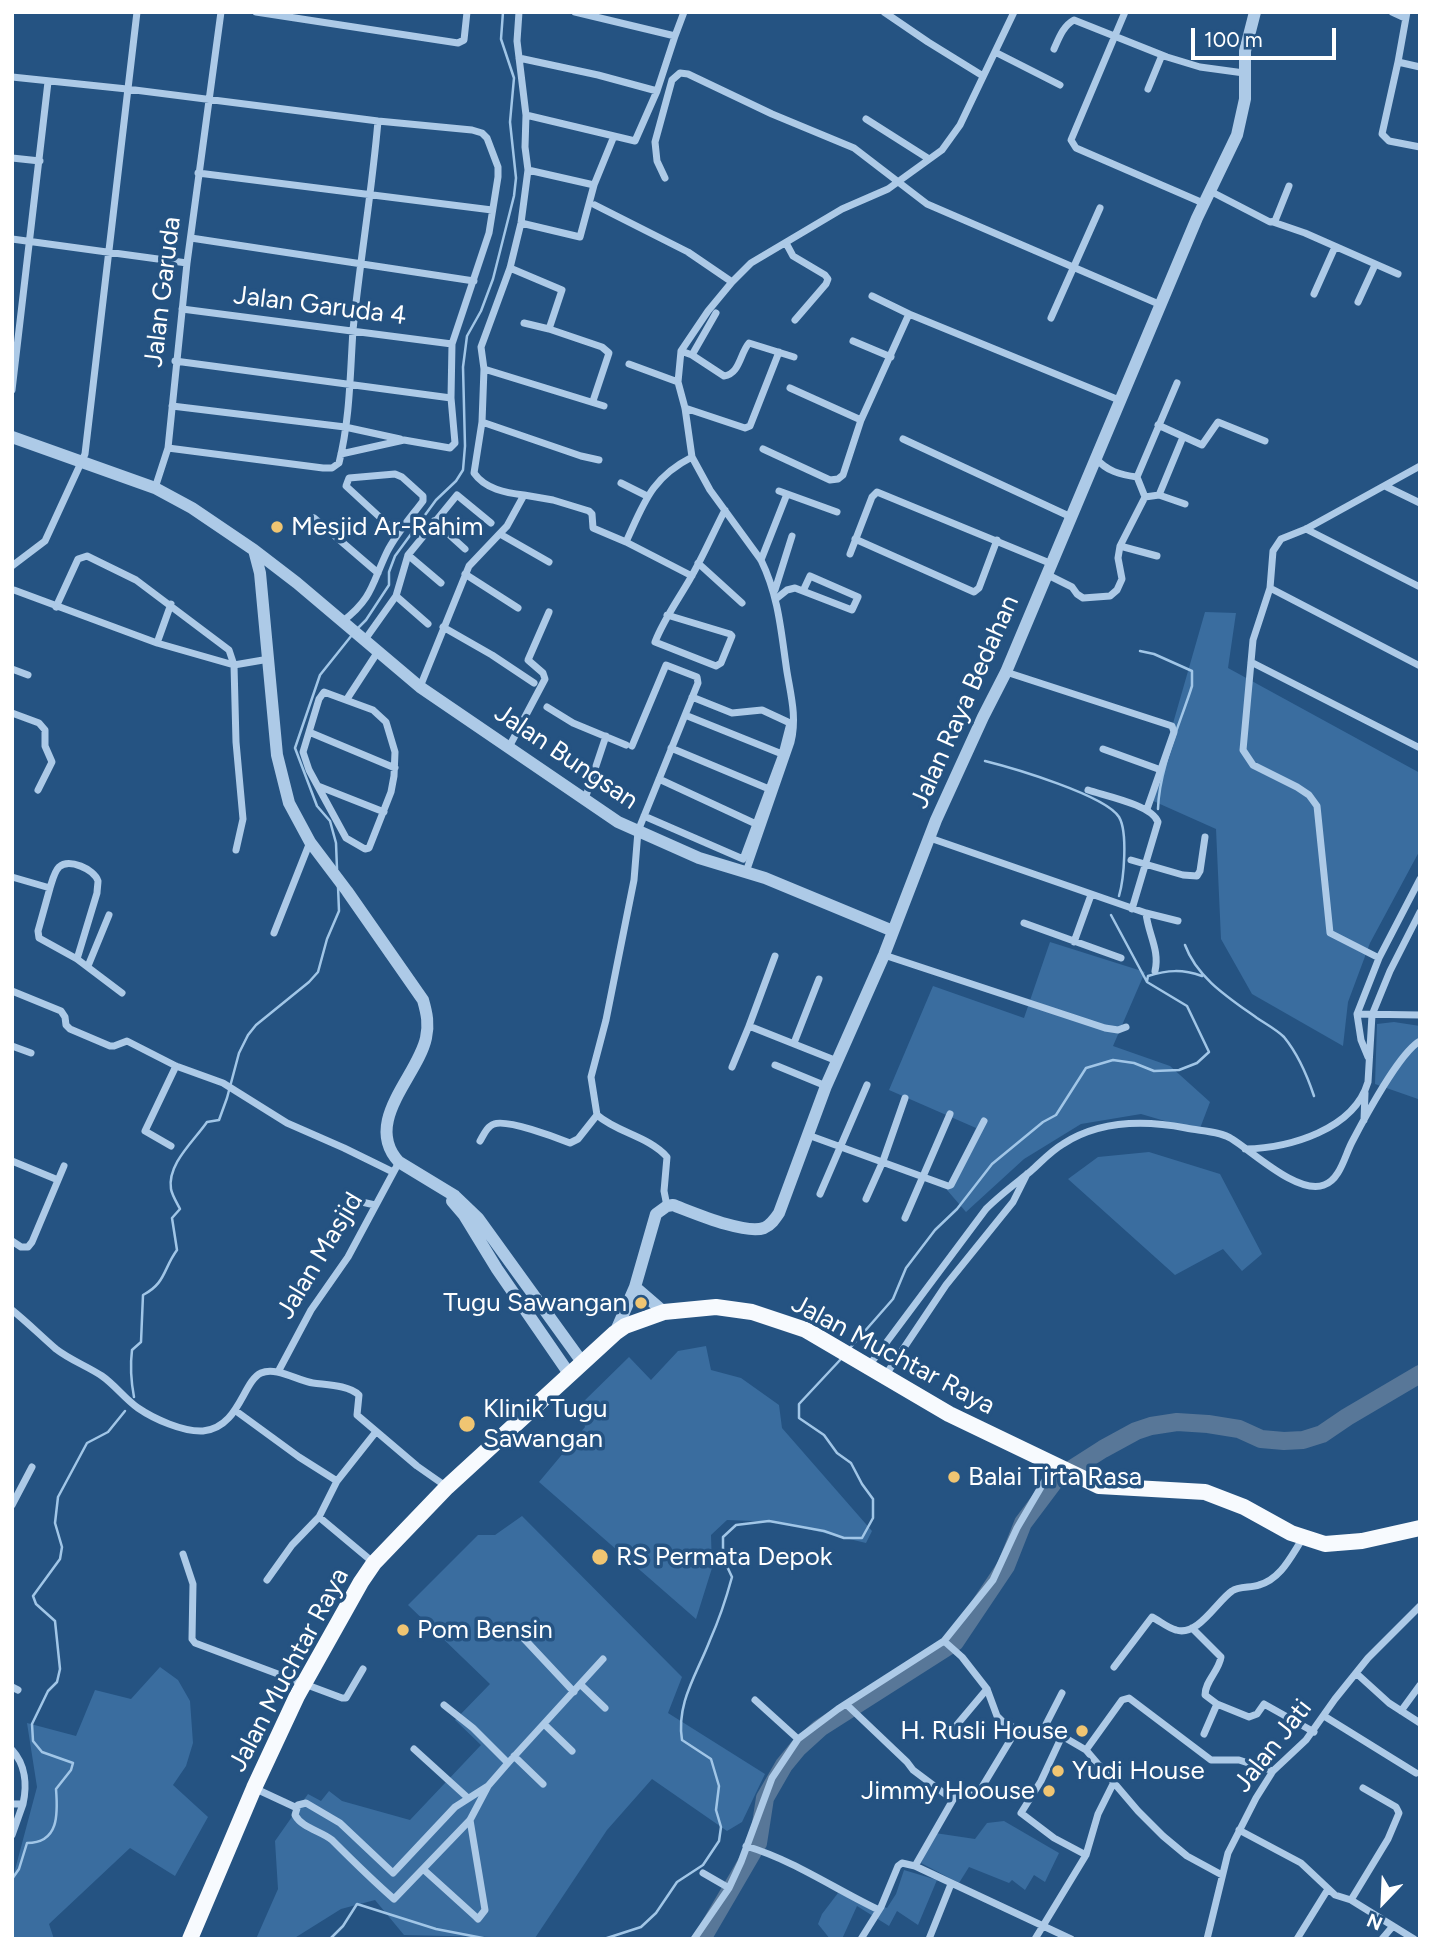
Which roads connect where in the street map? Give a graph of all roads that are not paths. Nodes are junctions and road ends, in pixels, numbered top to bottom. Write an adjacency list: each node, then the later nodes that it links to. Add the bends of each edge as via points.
1 (137, 12): 30 (street)
2 (221, 12): 33 (street, Jalan Garuda)
3 (256, 12): 4 (street, via 458,43 464,40)
4 (467, 12)
5 (519, 12): 22 (street)
6 (575, 12): 16 (street)
7 (623, 12): 16 (street)
8 (684, 12): 17 (street)
9 (884, 12): 26 (street)
10 (1014, 12): 20 (street)
11 (1125, 12): 18 (street)
12 (1255, 12): 25 (street, Jalan Raya Bedahan)
13 (1392, 12): 14 (street)
14 (1406, 15): 23 (street)
15 (1075, 16): 18 (street); 19 (street)
16 (619, 22): 17 (street)
17 (674, 36): 32 (street)
18 (1115, 36): 21 (street); 50 (street, via 1072,144)
19 (1054, 49)
20 (995, 52): 26 (street); 29 (street)
21 (1162, 55): 25 (street, via 1200,67); 31 (street)
22 (519, 58): 32 (street); 34 (street)
23 (1398, 62): 24 (street); 38 (street, via 1382,134 1389,141)
24 (1420, 67)
25 (1244, 73): 48 (street, Jalan Raya Bedahan, via 1240,127)
26 (983, 76): 40 (street, via 960,125)
27 (12, 77): 28 (street)
28 (48, 82): 30 (street); 41 (street)
29 (1060, 85)
30 (127, 89): 33 (street); 61 (street)
31 (1148, 89)
32 (657, 91): 37 (street, via 635,141)
33 (208, 100): 36 (street); 43 (street, Jalan Garuda)
34 (527, 116): 37 (street); 42 (street)
35 (866, 119): 40 (street)
36 (378, 121): 49 (street); 53 (street, via 482,133 498,167)
37 (614, 136): 46 (street)
38 (1420, 147)
39 (12, 158): 41 (street)
40 (929, 159): 45 (street)
41 (40, 162): 58 (street)
42 (528, 170): 46 (street); 55 (street)
43 (198, 173): 49 (street); 56 (street, Jalan Garuda)
44 (666, 178): 45 (street, via 657,161 655,142 672,80 680,73 842,142)
45 (900, 181): 59 (street); 65 (street, via 927,204)
46 (594, 185): 55 (street, via 580,237)
47 (1289, 186): 54 (street)
48 (1210, 191): 50 (street, Jalan Raya Bedahan); 54 (street)
49 (372, 194): 53 (street); 63 (street)
50 (1203, 203): 73 (street, Jalan Raya Bedahan)
51 (596, 205): 69 (street, via 688,252)
52 (1100, 208): 65 (street)
53 (492, 210): 68 (street)
54 (1273, 222): 60 (street)
55 (521, 223): 66 (street)
56 (191, 238): 62 (street, Jalan Garuda); 63 (street)
57 (12, 239): 58 (street)
58 (29, 241): 61 (street); 96 (street)
59 (786, 243): 69 (street, via 751,263); 78 (street, via 793,256 828,279)
60 (1335, 247): 64 (street); 70 (street)
61 (107, 252): 62 (street); 118 (street)
62 (187, 263): 74 (street, Jalan Garuda)
63 (361, 263): 68 (street); 81 (street)
64 (1375, 265): 67 (street); 72 (street)
65 (1075, 267): 73 (street); 77 (street)
66 (510, 268): 80 (street, via 562,290); 91 (street, via 481,348)
67 (1398, 274)
68 (474, 281): 83 (street)
69 (732, 282): 84 (street)
70 (1314, 294)
71 (872, 296): 76 (street)
72 (1358, 302)
73 (1161, 305): 98 (street, Jalan Raya Bedahan)
74 (182, 309): 81 (street, Jalan Garuda 4); 89 (street, Jalan Garuda)
75 (716, 313): 86 (street)
76 (909, 314): 88 (street); 98 (street)
77 (1051, 318)
78 (795, 320)
79 (524, 323): 80 (street)
80 (549, 329): 99 (street, via 609,352)
81 (353, 331): 83 (street, Jalan Garuda 4); 94 (street)
82 (853, 341): 88 (street)
83 (452, 344): 97 (street)
84 (681, 351): 86 (street); 92 (street)
85 (779, 352): 86 (street, via 750,343 730,376); 87 (street); 102 (street, via 750,426)
86 (692, 355)
87 (794, 357)
88 (891, 357): 103 (street)
89 (175, 361): 94 (street); 101 (street, Jalan Garuda)
90 (629, 364): 92 (street)
91 (484, 369): 99 (street); 104 (street)
92 (678, 382): 102 (street)
93 (1177, 383): 105 (street)
94 (351, 384): 97 (street); 106 (street)
95 (790, 388): 103 (street)
96 (12, 390)
97 (451, 398): 110 (street, via 453,446)
98 (1119, 400): 116 (street, Jalan Raya Bedahan)
99 (593, 401): 100 (street)
100 (604, 406)
101 (172, 407): 106 (street); 112 (street, Jalan Garuda)
102 (685, 408): 115 (street)
103 (861, 420): 113 (street, via 838,480)
104 (482, 422): 117 (street); 124 (street, via 474,473 497,489)
105 (1158, 425): 108 (street); 120 (street)
106 (345, 427): 110 (street); 114 (street)
107 (12, 437): 118 (street, Jalan Bungsan)
108 (1183, 437): 111 (street, via 1203,445 1218,422); 125 (street)
109 (903, 439): 132 (street)
110 (404, 440): 114 (street)
111 (1265, 441)
112 (168, 448): 114 (street, via 323,468 336,466); 123 (street, Jalan Garuda)
113 (763, 449)
114 (341, 454)
115 (692, 457): 126 (street, via 671,468); 130 (street)
116 (1096, 457): 120 (street, via 1116,473); 132 (street, Jalan Raya Bedahan)
117 (599, 460)
118 (83, 461): 123 (street, Jalan Bungsan); 152 (street, via 45,541)
119 (1420, 466): 122 (street)
120 (1137, 477): 127 (street)
121 (621, 483): 126 (street)
122 (1385, 486): 128 (street); 136 (street)
123 (155, 488): 144 (street, Jalan Bungsan)
124 (524, 495): 138 (street); 142 (street, via 589,511 593,528)
125 (1159, 495): 127 (street); 129 (street)
126 (647, 496): 142 (street)
127 (1145, 496): 143 (street)
128 (1420, 503)
129 (1185, 504)
130 (725, 510): 149 (street); 151 (street)
131 (837, 512): 149 (street, via 783,492)
132 (1071, 517): 153 (street, Jalan Raya Bedahan)
133 (314, 518): 154 (street)
134 (434, 521): 135 (street, via 457,495); 145 (street); 147 (street)
135 (491, 523)
136 (1306, 529): 158 (street); 159 (street, via 1276,544)
137 (398, 534): 137 (street, via 423,501 421,492 395,474 349,478 346,486); 154 (street)
138 (500, 534): 150 (street); 155 (street)
139 (792, 536): 162 (street)
140 (855, 539): 141 (street, via 877,492); 141 (street, via 974,592); 146 (street)
141 (997, 540): 153 (street)
142 (626, 542): 156 (street)
143 (1121, 546): 148 (street); 153 (street, via 1122,579 1110,596 1083,598)
144 (254, 550): 171 (street, Jalan Bungsan); 176 (street)
145 (465, 550)
146 (850, 554)
147 (408, 555): 157 (street); 163 (street)
148 (1157, 556)
149 (761, 561): 162 (street)
150 (549, 562)
151 (698, 563): 156 (street); 164 (street)
152 (12, 566)
153 (1050, 570): 181 (street, Jalan Raya Bedahan)
154 (378, 573): 171 (street)
155 (465, 574): 167 (street); 172 (street)
156 (692, 576): 169 (street)
157 (441, 583)
158 (1420, 587)
159 (1270, 588): 177 (street, via 1253,640); 179 (street)
160 (14, 590): 166 (street)
161 (803, 591): 161 (street, via 851,610 858,597 810,576); 162 (street)
162 (776, 595): 216 (street, via 794,727)
163 (396, 596): 170 (street); 173 (street)
164 (742, 603)
165 (170, 604): 166 (street, via 136,580 87,556 78,559); 174 (street); 178 (street, via 229,650)
166 (56, 607): 174 (street)
167 (518, 608)
168 (549, 612): 192 (street, via 528,660 545,679)
169 (667, 615): 169 (street, via 655,642 716,666 721,663 730,634)
170 (428, 624)
171 (346, 625): 173 (street, Jalan Bungsan)
172 (443, 627): 183 (street); 184 (street)
173 (361, 640): 175 (street, Jalan Bungsan)
174 (157, 643): 178 (street)
175 (377, 653): 184 (street, Jalan Bungsan); 186 (street)
176 (269, 659): 178 (street); 212 (street, via 277,755 289,803)
177 (1251, 662): 194 (street); 233 (street, via 1243,750 1253,765 1297,787 1317,806 1330,933)
178 (234, 665): 213 (street, via 243,819)
179 (1420, 666)
180 (12, 669): 182 (street)
181 (1006, 672): 198 (street, via 1172,726); 211 (street, Jalan Raya Bedahan)
182 (28, 675)
183 (534, 683)
184 (419, 687): 192 (street, Jalan Bungsan)
185 (692, 697): 189 (street); 191 (street, via 697,677 666,665 629,745); 196 (street, via 735,714 762,710 789,720)
186 (347, 699): 190 (street, via 324,692); 197 (street, via 373,710 386,722)
187 (547, 707): 191 (street)
188 (12, 713): 202 (street, via 45,730 52,762)
189 (685, 715): 193 (street); 196 (street)
190 (309, 732): 197 (street); 200 (street, via 303,752)
191 (606, 736): 204 (street)
192 (509, 747): 204 (street, Jalan Bungsan)
193 (671, 748): 199 (street); 201 (street)
194 (1420, 748)
195 (1103, 749): 198 (street)
196 (782, 754): 201 (street)
197 (395, 768): 206 (street)
198 (1161, 770): 205 (street)
199 (659, 779): 207 (street); 208 (street)
200 (318, 786): 206 (street); 206 (street, via 346,838 365,849 372,845)
201 (769, 789): 208 (street)
202 (38, 790)
203 (1088, 790): 205 (street)
204 (585, 799): 209 (street, Jalan Bungsan)
205 (1147, 809): 215 (street, via 1158,822)
206 (384, 812)
207 (644, 816): 208 (street, via 742,859); 209 (street)
208 (756, 824)
209 (638, 831): 216 (street, Jalan Bungsan, via 699,858); 259 (street, via 634,880 591,1077)
210 (1205, 837): 215 (street, via 1197,876)
211 (930, 838): 220 (street); 227 (street, Jalan Raya Bedahan)
212 (310, 842): 228 (street); 270 (street, via 423,1000 429,1022 426,1041 390,1111 389,1146)
213 (236, 850)
214 (1131, 860): 215 (street)
215 (1146, 866): 221 (street)
216 (746, 872): 227 (street, Jalan Bungsan)
217 (12, 877): 219 (street)
218 (1420, 879): 233 (street)
219 (50, 888): 234 (street, via 39,938); 234 (street, via 56,870 71,863 93,873 98,882)
220 (1091, 895): 221 (street); 229 (street)
221 (1132, 909): 223 (street)
222 (1420, 912): 241 (street)
223 (1146, 914): 225 (street); 236 (street, via 1156,948)
224 (109, 915): 235 (street)
225 (1178, 922)
226 (1024, 923): 229 (street)
227 (893, 931): 230 (street, Jalan Raya Bedahan)
228 (274, 933)
229 (1074, 942): 232 (street)
230 (884, 955): 244 (street, via 1105,1028); 249 (street, Jalan Raya Bedahan)
231 (775, 956): 243 (street)
232 (1121, 958)
233 (1379, 958): 240 (street)
234 (77, 959): 235 (street)
235 (88, 966): 239 (street)
236 (1155, 971)
237 (819, 979): 246 (street)
238 (12, 991): 251 (street, via 61,1011 70,1029 110,1046 127,1041)
239 (122, 993)
240 (1357, 1014): 241 (street); 250 (street)
241 (1372, 1015): 242 (street); 250 (street)
242 (1420, 1015)
243 (749, 1026): 246 (street); 253 (street)
244 (1126, 1027)
245 (1420, 1041): 261 (street, via 1394,1071)
246 (794, 1043): 249 (street)
247 (12, 1046): 248 (street)
248 (31, 1053)
249 (837, 1061): 255 (street, Jalan Raya Bedahan)
250 (1369, 1061): 256 (street)
251 (176, 1066): 264 (street, via 145,1131); 270 (street, via 223,1083 286,1123)
252 (775, 1066): 255 (street)
253 (732, 1067)
254 (867, 1085): 265 (street)
255 (826, 1086): 262 (street, Jalan Raya Bedahan)
256 (1365, 1093): 261 (street); 266 (street, via 1328,1129 1261,1149)
257 (905, 1098): 268 (street)
258 (950, 1114): 272 (street)
259 (597, 1115): 263 (street, via 570,1143 496,1123); 278 (street, via 667,1157)
260 (984, 1121): 272 (street, via 951,1185)
261 (1364, 1122): 266 (street, via 1337,1174 1321,1187 1274,1171)
262 (808, 1135): 265 (street); 278 (street, Jalan Raya Bedahan, via 779,1213 765,1228 740,1227)
263 (480, 1141)
264 (170, 1146)
265 (840, 1146): 268 (street); 274 (street)
266 (1245, 1149): 271 (street, via 1230,1136 1132,1122 1092,1129 1063,1144)
267 (12, 1161): 273 (street)
268 (883, 1161): 272 (street); 275 (street)
269 (64, 1166): 273 (street)
270 (396, 1167): 277 (street, Jalan Masjid); 279 (street, via 441,1188)
271 (1027, 1174): 289 (street, via 986,1209); 292 (street, via 1013,1202 946,1285)
272 (922, 1177): 280 (street)
273 (58, 1180): 281 (street, via 32,1242 21,1247)
274 (820, 1195)
275 (866, 1199)
276 (353, 1200): 277 (street)
277 (375, 1205): 290 (street, Jalan Masjid)
278 (667, 1206): 282 (street, via 656,1214)
279 (467, 1212): 283 (street); 284 (street)
280 (905, 1218)
281 (12, 1241)
282 (635, 1287): 286 (street); 287 (street)
283 (533, 1294): 284 (street); 288 (street)
284 (520, 1303): 291 (street)
285 (12, 1310): 293 (street, via 57,1349 158,1418 203,1431 217,1427)
286 (664, 1312): 287 (highway, Jalan Muchtar Raya); 289 (highway, Jalan Muchtar Raya, via 716,1307 752,1312 806,1330)
287 (615, 1333): 288 (highway, Jalan Muchtar Raya)
288 (582, 1362): 291 (highway, Jalan Muchtar Raya)
289 (863, 1365): 292 (highway, Jalan Muchtar Raya)
290 (278, 1372): 293 (street, via 256,1377); 294 (street, via 355,1391 359,1395 357,1415)
291 (570, 1375): 298 (highway, Jalan Muchtar Raya)
292 (884, 1378): 296 (highway, Jalan Muchtar Raya)
293 (236, 1411): 297 (street)
294 (375, 1433): 297 (street); 298 (street)
295 (32, 1467): 299 (street)
296 (1062, 1469): 302 (highway, Jalan Muchtar Raya, via 1109,1488 1205,1492); 309 (street, via 1017,1528 993,1580)
297 (337, 1481): 300 (street)
298 (447, 1487): 304 (highway, Jalan Muchtar Raya)
299 (12, 1504)
300 (318, 1517): 304 (street); 305 (street)
301 (1420, 1528): 302 (highway, Jalan Muchtar Raya, via 1347,1544)
302 (1303, 1538): 308 (street, via 1271,1580 1232,1591)
303 (183, 1554): 314 (street, via 193,1584 195,1643)
304 (374, 1563): 314 (highway, Jalan Muchtar Raya)
305 (268, 1580)
306 (1420, 1606): 313 (street, Jalan Jati)
307 (514, 1628): 318 (street)
308 (1192, 1628): 311 (street, via 1174,1630 1152,1617); 321 (street, via 1221,1657 1205,1688 1205,1695)
309 (945, 1643): 317 (street); 324 (street)
310 (603, 1659): 315 (street)
311 (1114, 1667)
312 (363, 1669): 314 (street, via 346,1698)
313 (1356, 1673): 325 (street); 326 (street, Jalan Jati)
314 (304, 1682): 347 (highway, Jalan Muchtar Raya)
315 (581, 1685): 318 (street); 323 (street)
316 (1420, 1685): 325 (street)
317 (986, 1689): 329 (street, via 997,1716); 332 (street)
318 (574, 1692): 328 (street)
319 (1062, 1693): 330 (street)
320 (755, 1700): 335 (street)
321 (1217, 1704): 331 (street, via 1250,1717 1264,1704); 333 (street)
322 (444, 1705): 341 (street)
323 (605, 1708)
324 (849, 1708): 335 (street); 350 (street, via 913,1770)
325 (1401, 1711): 327 (street)
326 (1324, 1716): 331 (street, Jalan Jati); 343 (street)
327 (1420, 1723)
328 (544, 1724): 339 (street); 340 (street)
329 (1017, 1729): 330 (street); 350 (street, via 979,1792 960,1793)
330 (1042, 1732): 334 (street)
331 (1314, 1732): 342 (street, Jalan Jati)
332 (950, 1733)
333 (1204, 1734)
334 (1062, 1736): 338 (street); 358 (street, via 1021,1813)
335 (798, 1739): 357 (street, via 772,1778)
336 (414, 1749): 349 (street)
337 (12, 1750): 352 (street, via 26,1781)
338 (1086, 1750): 342 (street, via 1122,1700 1129,1698 1211,1760 1239,1760); 344 (street)
339 (572, 1751)
340 (514, 1756): 341 (street); 345 (street)
341 (508, 1763): 346 (street)
342 (1273, 1771): 355 (street, Jalan Jati)
343 (1416, 1773)
344 (1114, 1782): 358 (street); 362 (street, via 1163,1836)
345 (543, 1784)
346 (488, 1786): 349 (street); 354 (street)
347 (254, 1787): 353 (street); 371 (highway, Jalan Muchtar Raya)
348 (1363, 1788): 366 (street, via 1399,1813)
349 (468, 1798): 353 (street, via 454,1807 393,1873 334,1819 306,1803)
350 (953, 1800): 359 (street)
351 (12, 1804): 352 (street)
352 (23, 1804): 356 (street)
353 (297, 1808): 360 (street, via 299,1820 330,1838 394,1899)
354 (470, 1820): 360 (street); 360 (street, via 485,1913 475,1917)
355 (1239, 1830): 362 (street, Jalan Jati); 365 (street, via 1301,1863)
356 (12, 1835)
357 (748, 1847): 364 (street); 367 (street, via 809,1871)
358 (1086, 1855): 368 (street)
359 (915, 1866): 363 (street); 367 (street, via 898,1866)
360 (423, 1869)
361 (703, 1873): 364 (street)
362 (1222, 1875): 376 (street, Jalan Jati)
363 (951, 1884): 368 (street); 373 (street)
364 (729, 1888): 370 (street)
365 (1328, 1889): 366 (street); 377 (street)
366 (1352, 1900): 369 (street)
367 (879, 1910): 372 (street)
368 (1044, 1924): 374 (street); 375 (street)
369 (1393, 1926): 378 (street); 379 (street)
370 (700, 1936)
371 (190, 1939)
372 (862, 1939)
373 (929, 1939)
374 (1035, 1939)
375 (1071, 1939)
376 (1207, 1939)
377 (1297, 1939)
378 (1382, 1939)
379 (1414, 1939)

